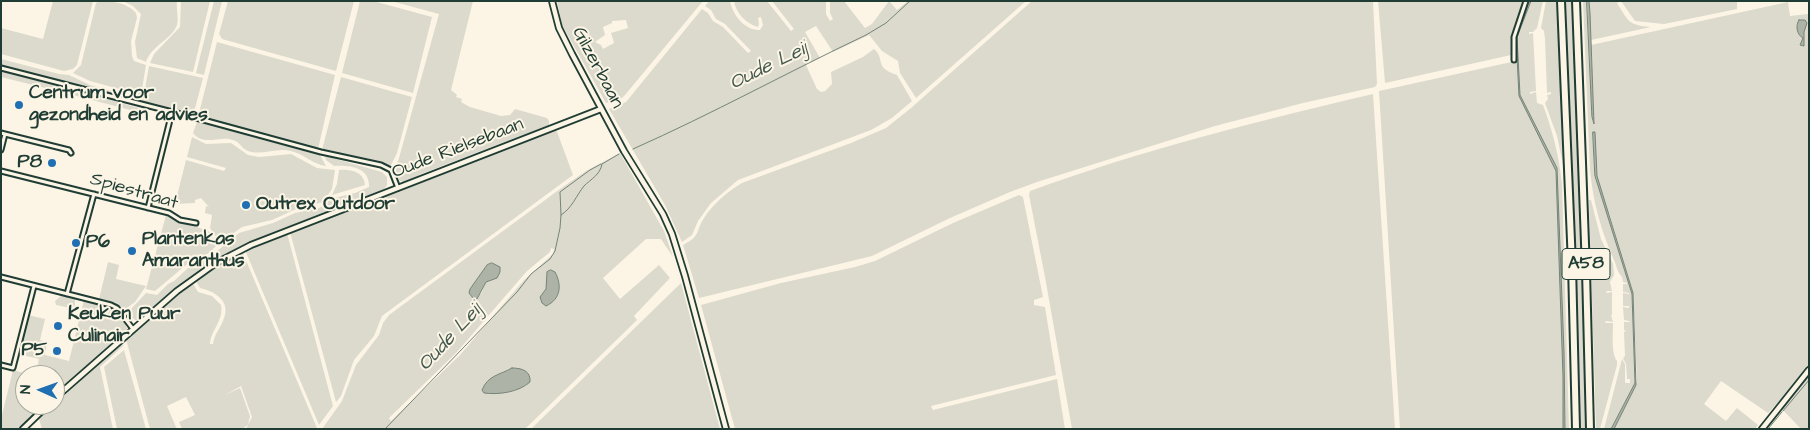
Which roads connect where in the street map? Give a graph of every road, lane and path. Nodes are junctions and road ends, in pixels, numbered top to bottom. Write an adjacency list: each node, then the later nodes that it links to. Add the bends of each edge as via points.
1 (552, 1): 7 (street, Gilzerbaan, via 559,28)
2 (1526, 1): 5 (street, via 1514,37)
3 (1561, 1): 27 (highway, A58)
4 (1576, 1): 28 (highway, A58)
5 (1514, 60)
6 (1, 68): 8 (street)
7 (601, 109): 13 (street, Oude Rielsebaan); 26 (street, Gilzerbaan, via 620,148 663,214 678,245 684,280 694,301)
8 (172, 112): 13 (street, via 386,166); 15 (street)
9 (3, 133): 10 (street); 11 (street)
10 (1, 150)
11 (71, 153)
12 (1, 171): 14 (street, Spiestraat)
13 (398, 188): 20 (street, Oude Rielsebaan, via 251,245 216,263)
14 (94, 194): 15 (street, Spiestraat); 19 (street)
15 (148, 208): 16 (street, Spiestraat, via 169,213 180,220)
16 (196, 222)
17 (1, 277): 18 (street)
18 (34, 286): 19 (street); 21 (street, via 13,368)
19 (67, 294): 20 (street, via 117,308)
20 (133, 328): 23 (street, Oude Rielsebaan)
21 (1, 366)
22 (1809, 370): 29 (street)
23 (65, 389)
24 (38, 415): 25 (street)
25 (23, 429)
26 (726, 429)
27 (1576, 429)
28 (1590, 429)
29 (1762, 429)

